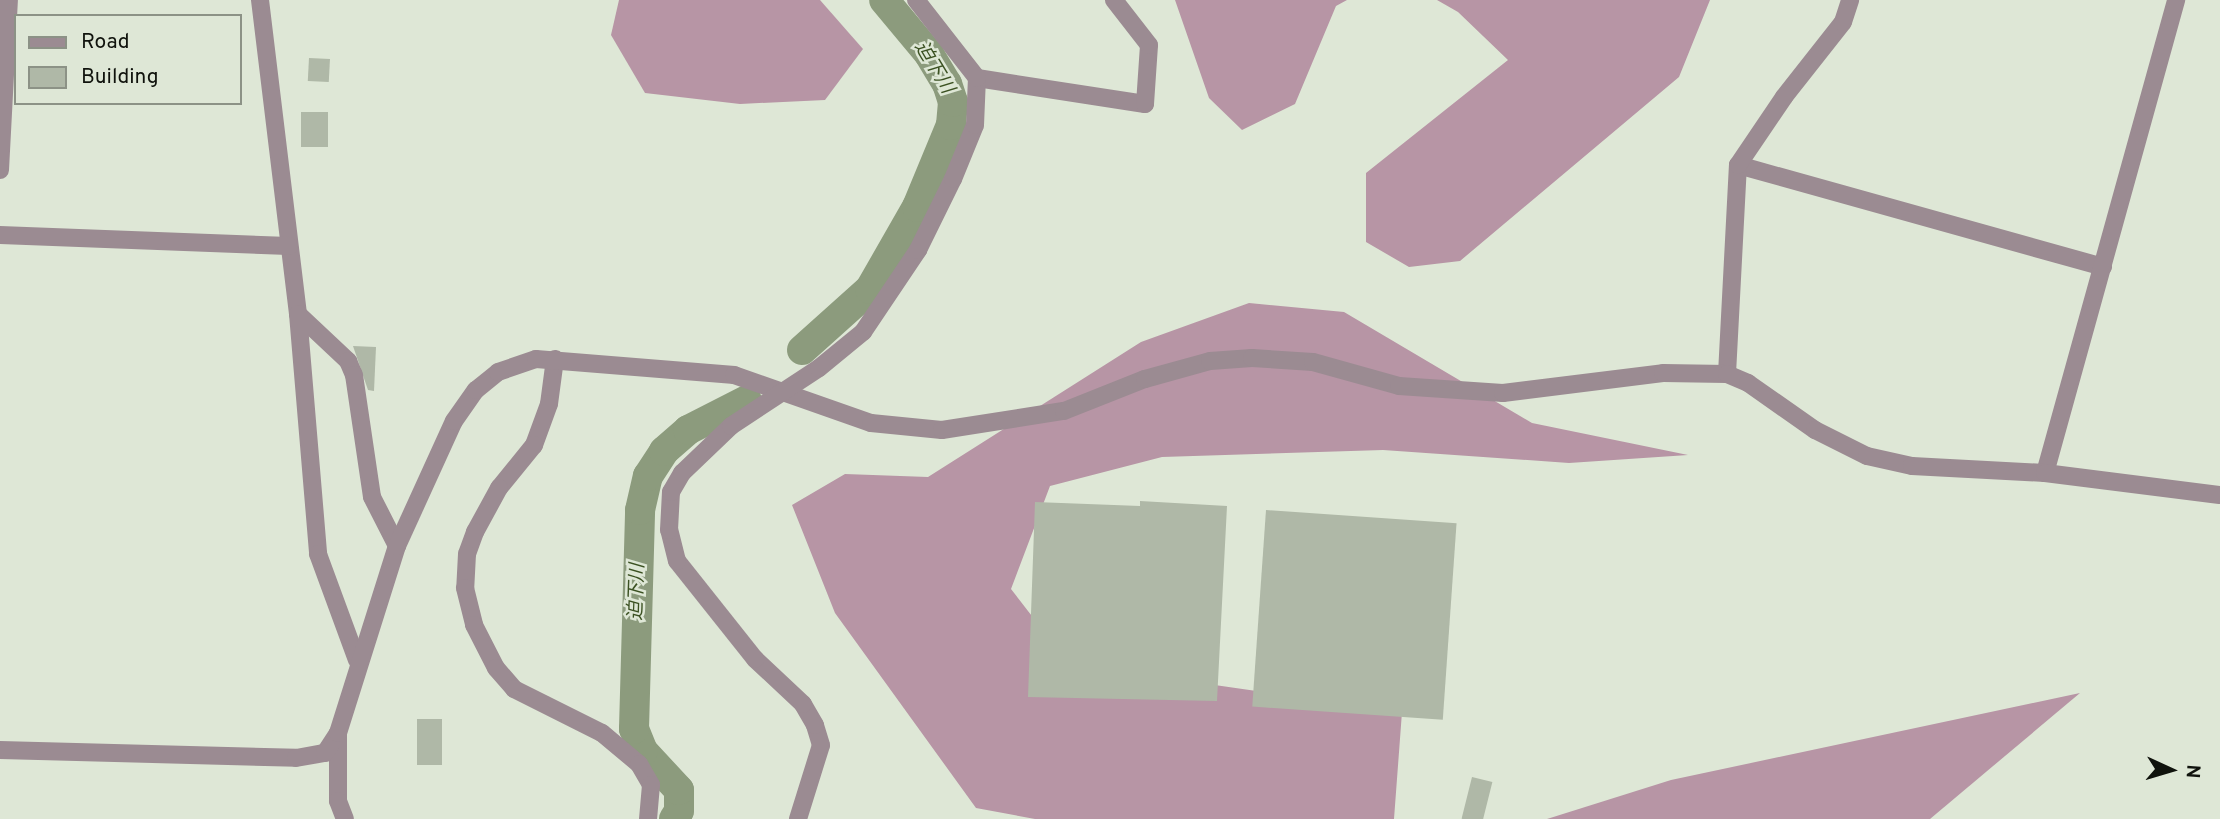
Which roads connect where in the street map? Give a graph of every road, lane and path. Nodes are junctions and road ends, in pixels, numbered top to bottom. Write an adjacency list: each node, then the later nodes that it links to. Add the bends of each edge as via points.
1 (9, 0): 9 (street)
2 (261, 0): 11 (street)
3 (916, 0): 7 (street)
4 (1114, 0): 7 (street, via 1149,45 1145,104)
5 (1850, 0): 8 (street, via 1843,22)
6 (2176, 0): 12 (street)
7 (977, 78): 16 (street, via 975,125 953,179 891,295 863,332)
8 (1738, 165): 12 (street); 15 (street)
9 (0, 170)
10 (0, 235): 11 (street)
11 (289, 246): 13 (street)
12 (2103, 267): 17 (street)
13 (298, 314): 19 (street, via 348,361 354,375 376,514); 20 (street, via 318,554)
14 (555, 359): 16 (street, via 734,375); 19 (street, via 508,366 476,390 454,421); 24 (street, via 549,404 534,445 499,488 475,532 467,554 465,588 474,625 496,668 514,689 602,733 639,764 651,785)
15 (1727, 374): 16 (street, via 1663,373 1503,393 1399,386 1313,362 1252,358 1210,361 1145,379 1064,411 942,430 871,423); 17 (street, via 1834,441 1867,456 1912,466)
16 (785, 391): 25 (street, via 730,426 682,473 671,492 669,530 677,561 698,591 755,659 803,704 815,725 821,745)
17 (2045, 473): 18 (street)
18 (2220, 495)
19 (397, 546): 20 (street)
20 (357, 660): 21 (street)
21 (338, 733): 22 (street, via 325,753 296,758); 23 (street, via 338,801)
22 (0, 750)
23 (345, 819)
24 (648, 819)
25 (798, 819)

